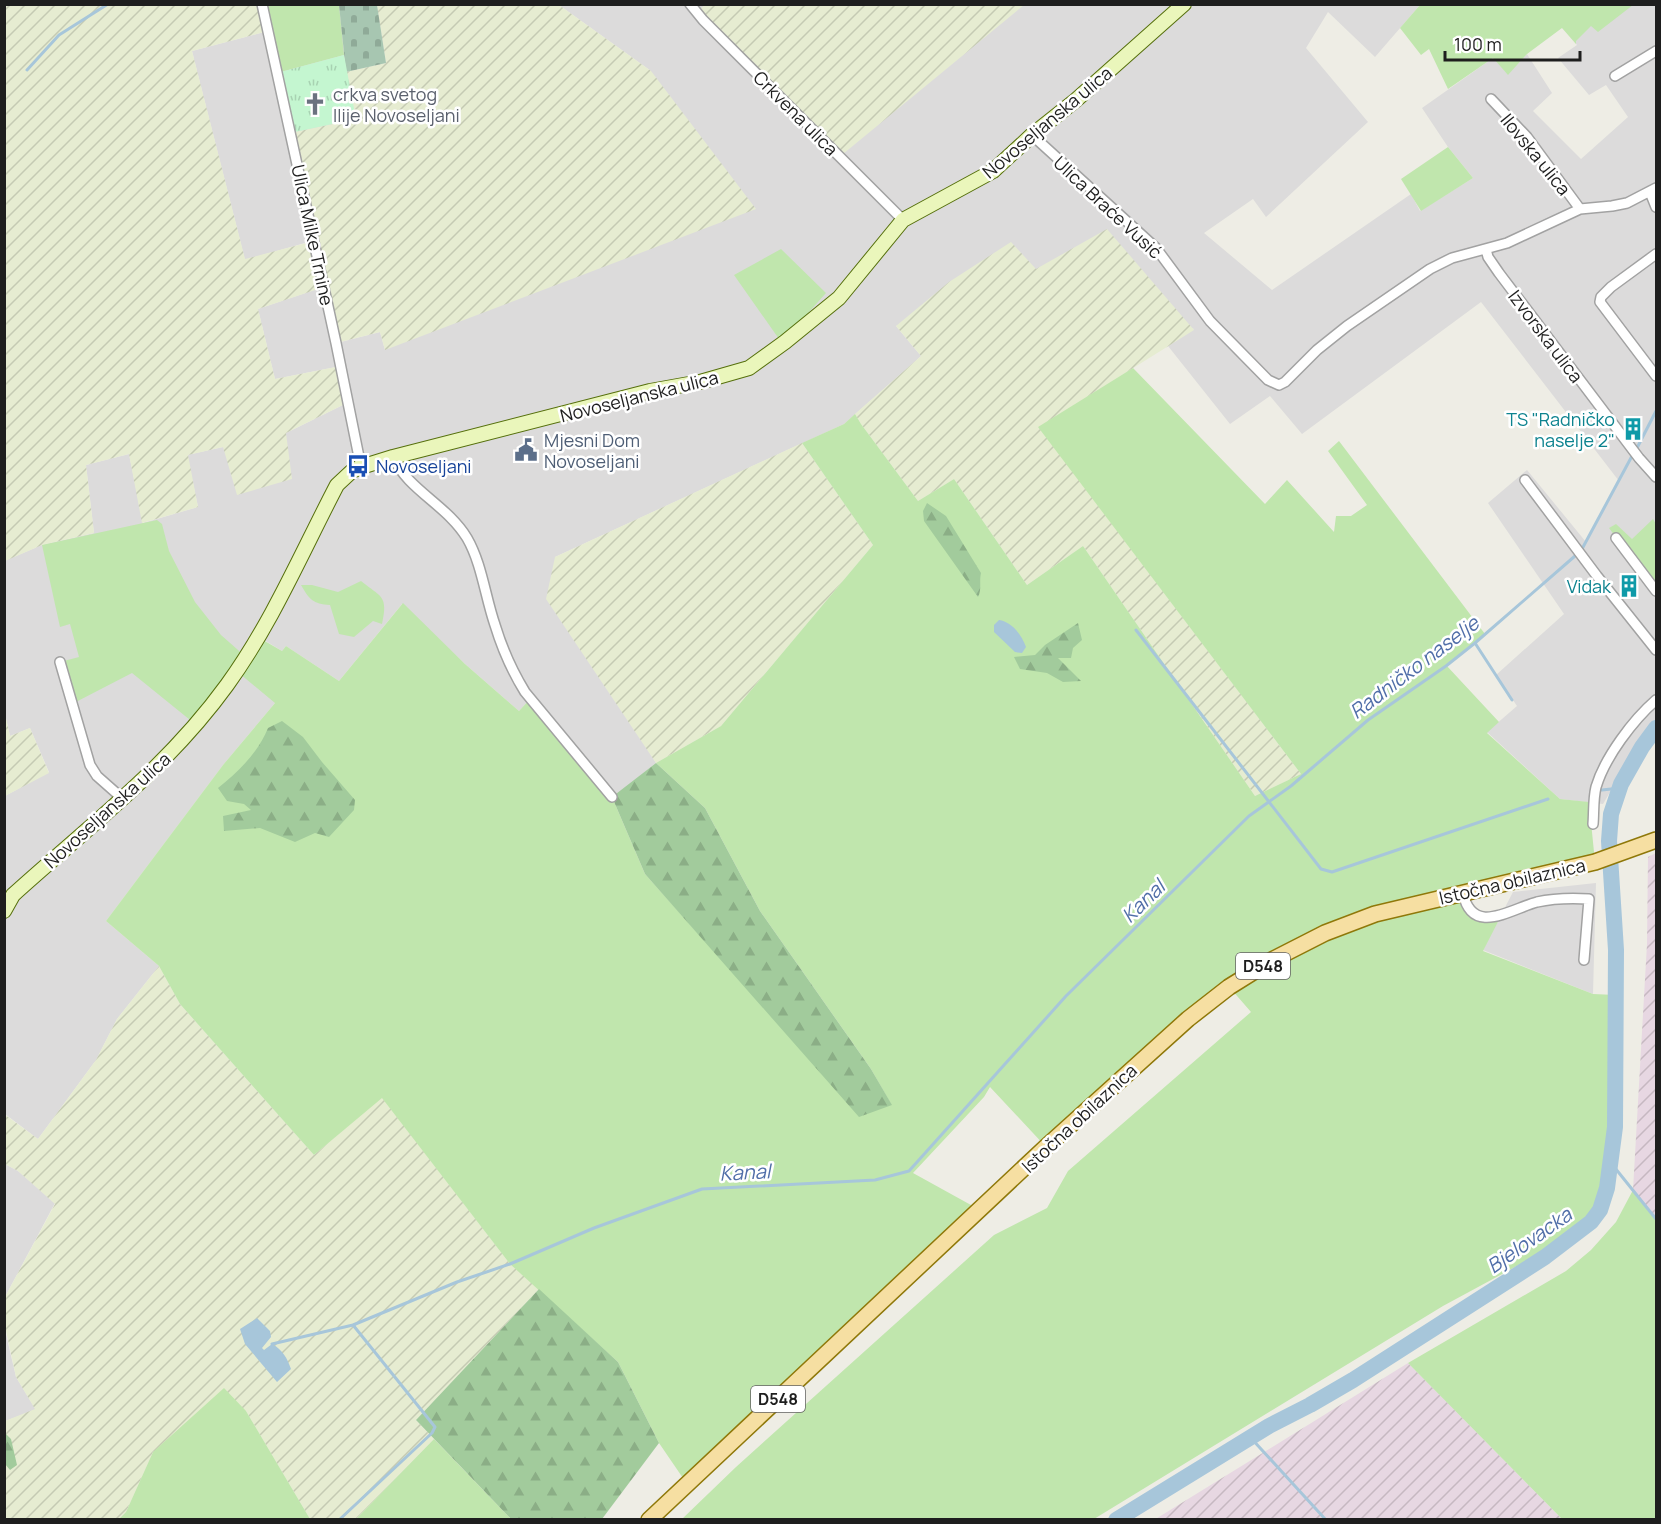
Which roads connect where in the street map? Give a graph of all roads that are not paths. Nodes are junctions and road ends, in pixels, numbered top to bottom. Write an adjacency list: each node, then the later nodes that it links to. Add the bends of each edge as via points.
1 (262, 4): 16 (street, Ulica Milke Trnine)
2 (690, 4): 11 (street, Crkvena ulica)
3 (1184, 4): 7 (main road, Novoseljanska ulica)
4 (1656, 51): 5 (street)
5 (1615, 76)
6 (1491, 99): 10 (street, Ilovska ulica, via 1527,137)
7 (1032, 135): 11 (main road, Novoseljanska ulica, via 993,171); 12 (street, Ulica Braće Vusić, via 1156,248 1210,321 1268,380 1279,385 1347,326 1426,271 1452,258)
8 (1653, 190): 9 (street); 10 (street, via 1612,206)
9 (1656, 207)
10 (1580, 209): 12 (street)
11 (903, 220): 15 (main road, Novoseljanska ulica, via 839,297 749,369)
12 (1486, 249): 17 (street, Izvorska ulica, via 1506,283)
13 (1656, 254): 14 (street, via 1611,287 1600,302)
14 (1656, 376)
15 (393, 457): 16 (main road, Novoseljanska ulica); 24 (street, via 410,482 436,502 467,538 514,673 525,692)
16 (361, 467): 25 (main road, Novoseljanska ulica, via 336,485 261,633 227,685 165,760)
17 (1656, 477)
18 (1525, 480): 21 (street)
19 (1616, 538): 20 (street)
20 (1656, 591)
21 (1656, 650)
22 (60, 662): 25 (street, via 90,765 96,776)
23 (1656, 700): 26 (street, via 1627,731 1601,774 1595,789)
24 (612, 797)
25 (123, 799): 29 (main road, Novoseljanska ulica, via 14,895)
26 (1593, 824)
27 (1656, 840): 28 (main road, Istočna obilaznica / D548, via 1594,862)
28 (1463, 893): 30 (street, via 1472,911 1491,919 1538,902 1589,899); 31 (main road, Istočna obilaznica / D548, via 1375,914 1325,933 1229,987 1046,1147)
29 (4, 911)
30 (1584, 960)
31 (649, 1520)

